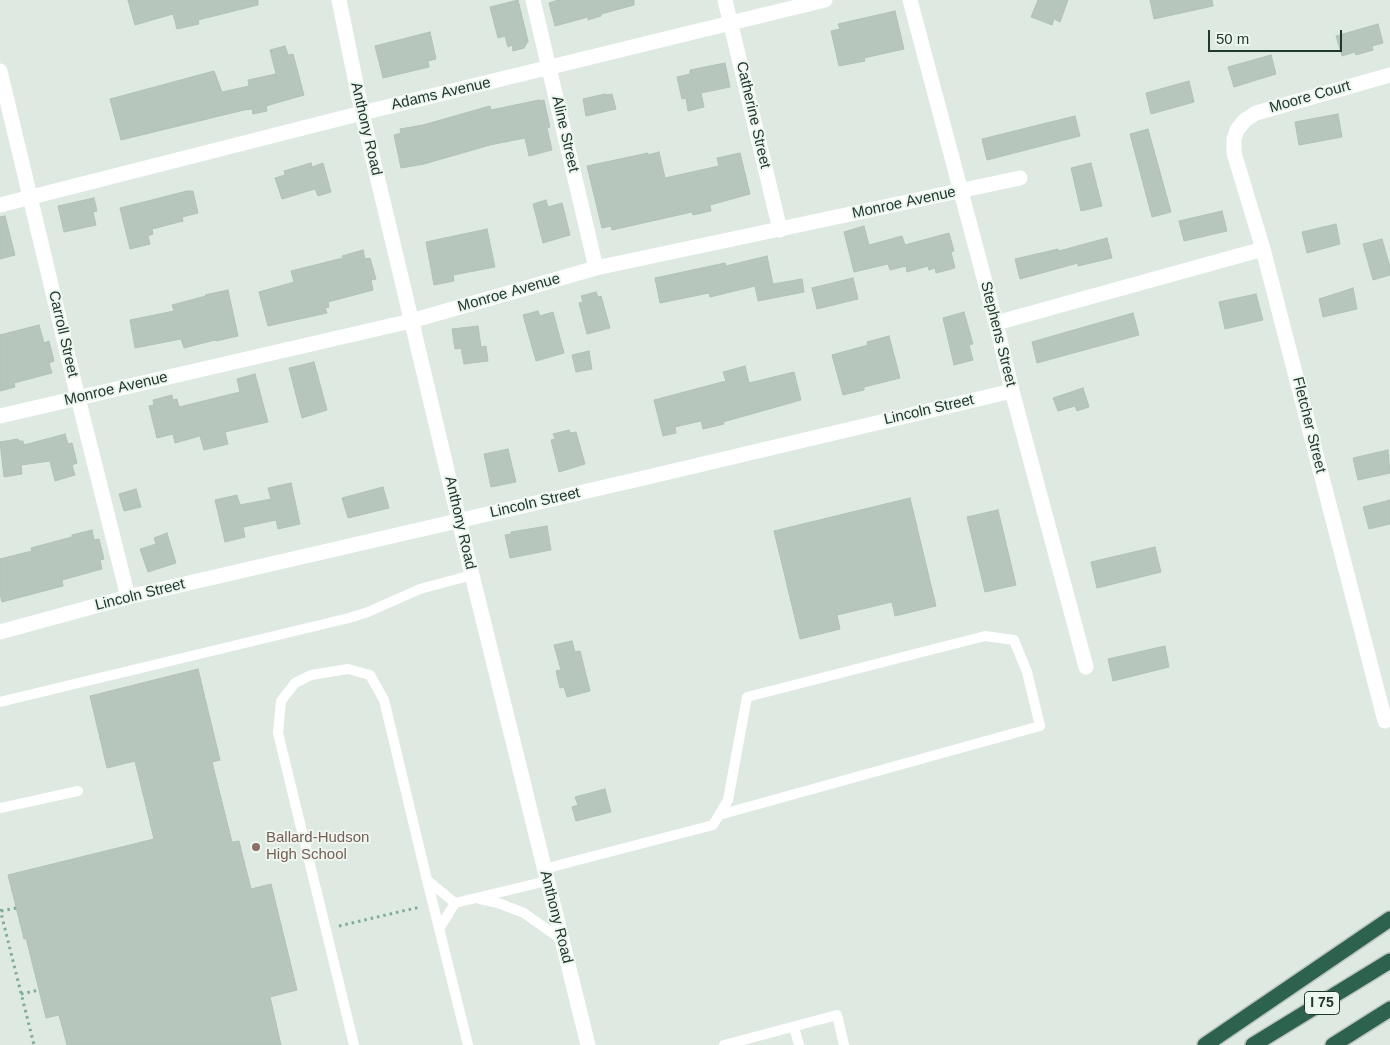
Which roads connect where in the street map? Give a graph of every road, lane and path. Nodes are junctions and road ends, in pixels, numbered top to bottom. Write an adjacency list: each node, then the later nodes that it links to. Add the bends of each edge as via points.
1 (339, 0): 10 (street, Anthony Road)
2 (533, 0): 7 (street, Aline Street)
3 (725, 0): 6 (street, Catherine Street)
4 (825, 0): 6 (street, Adams Avenue)
5 (910, 0): 13 (street, Stephens Street)
6 (731, 24): 7 (street, Adams Avenue); 16 (street, Catherine Street)
7 (550, 68): 10 (street, Adams Avenue); 18 (street, Aline Street)
8 (0, 72): 14 (street, Carroll Street)
9 (1390, 75): 11 (street, Moore Court, via 1256,113 1244,120)
10 (362, 113): 14 (street, Adams Avenue); 19 (street, Anthony Road)
11 (1237, 130): 17 (street, Fletcher Street, via 1234,153)
12 (1020, 178): 13 (street, Monroe Avenue)
13 (961, 191): 16 (street, Monroe Avenue); 20 (street, Stephens Street)
14 (31, 197): 15 (street, Adams Avenue); 22 (street, Carroll Street)
15 (0, 205)
16 (780, 230): 18 (street, Monroe Avenue)
17 (1263, 249): 20 (street); 30 (street, Fletcher Street)
18 (596, 268): 19 (street, Monroe Avenue)
19 (412, 321): 22 (street, Monroe Avenue); 24 (street, Anthony Road)
20 (996, 322): 21 (street, Stephens Street)
21 (1012, 391): 24 (street, Lincoln Street); 28 (street, Stephens Street)
22 (78, 398): 23 (street, Monroe Avenue); 26 (street, Carroll Street)
23 (0, 416)
24 (459, 521): 25 (street, Anthony Road); 26 (street, Lincoln Street)
25 (472, 575): 29 (lane, via 420,589 349,618); 34 (street, Anthony Road)
26 (128, 597): 27 (street, Lincoln Street)
27 (0, 632)
28 (1086, 667)
29 (0, 702)
30 (1385, 721)
31 (78, 791): 32 (lane)
32 (0, 808)
33 (719, 815): 33 (lane, via 1040,726 1027,672 1014,640 985,636 747,697 728,800); 34 (lane, via 713,825)
34 (546, 875): 36 (lane); 44 (street, Anthony Road)
35 (427, 880): 37 (lane); 38 (lane); 42 (lane, via 384,700 370,675 348,669 311,675 295,683 281,702 278,734)
36 (476, 898): 37 (lane); 44 (lane, via 524,913)
37 (455, 903): 43 (lane)
38 (433, 904): 42 (path); 43 (lane)
39 (16, 908): 40 (path)
40 (0, 910): 47 (path)
41 (1390, 919): 57 (highway)
42 (325, 929): 51 (lane)
43 (439, 929): 52 (lane)
44 (562, 940): 53 (street, Anthony Road)
45 (1390, 961): 58 (highway, I 75)
46 (39, 990): 47 (path)
47 (21, 994): 50 (path)
48 (1390, 1009): 59 (highway)
49 (794, 1026): 54 (lane); 55 (lane); 56 (lane, via 837,1015)
50 (34, 1045)
51 (354, 1045)
52 (468, 1045)
53 (588, 1045)
54 (724, 1045)
55 (799, 1045)
56 (844, 1045)
57 (1204, 1045)
58 (1253, 1045)
59 (1333, 1045)

